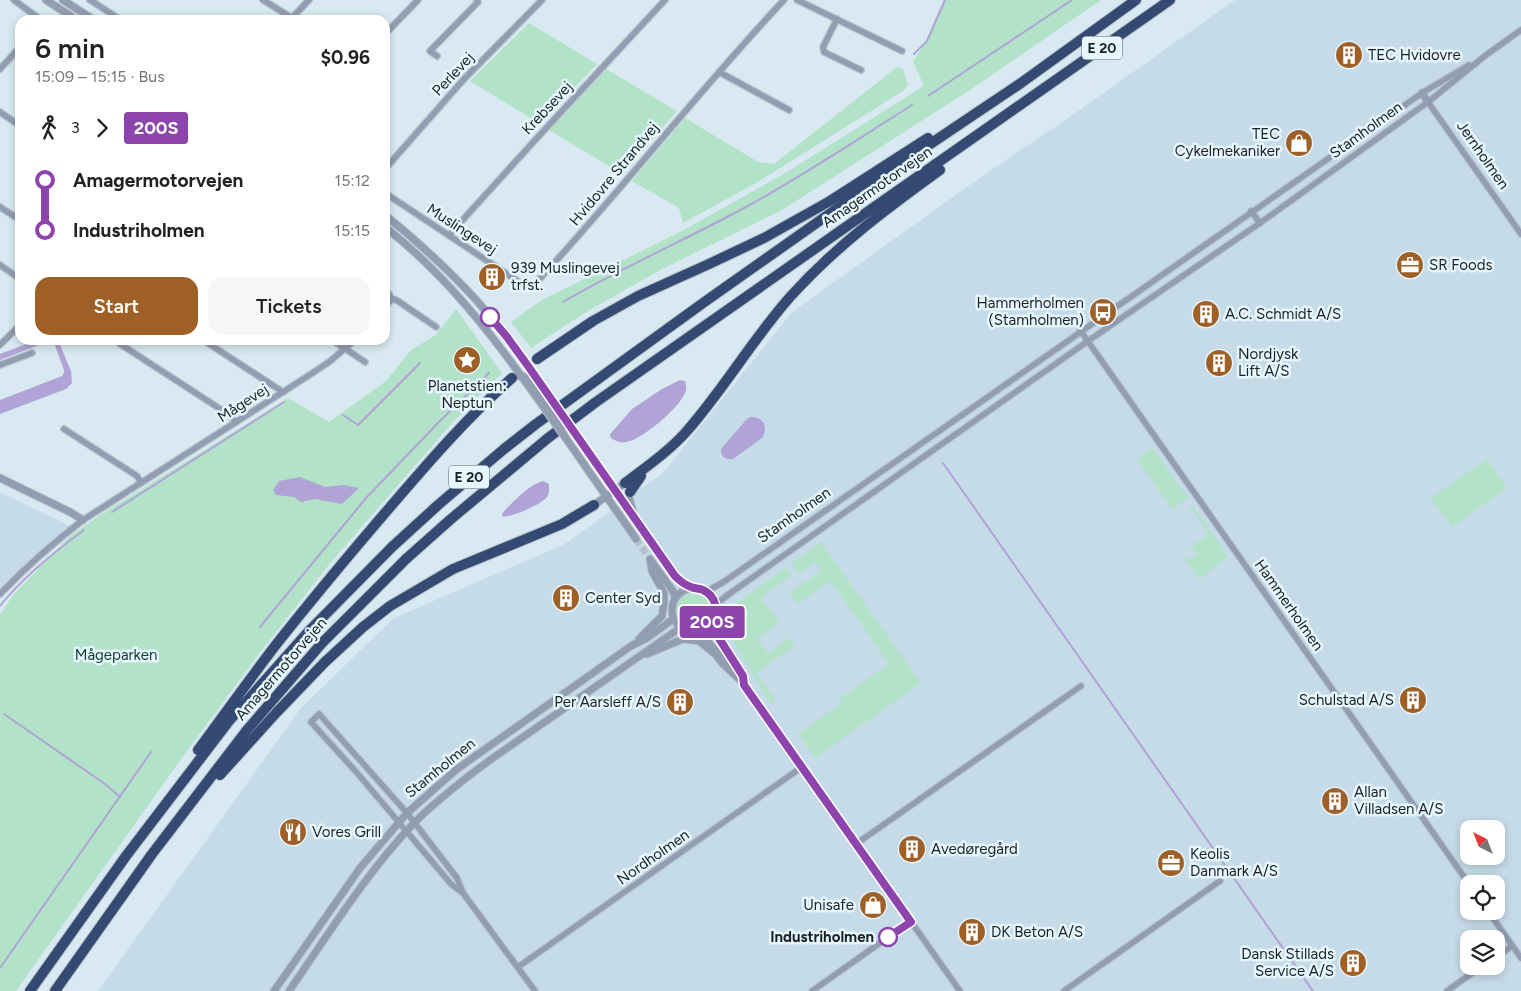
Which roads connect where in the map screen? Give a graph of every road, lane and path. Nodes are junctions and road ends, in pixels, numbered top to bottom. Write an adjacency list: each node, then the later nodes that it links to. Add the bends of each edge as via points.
1 (14, 0): 15 (street)
2 (46, 0): 16 (street)
3 (63, 0): 17 (street)
4 (90, 0): 18 (street)
5 (263, 0): 19 (street)
6 (309, 0): 20 (street)
7 (418, 0): 22 (street)
8 (476, 0): 27 (street, via 478,2 430,51)
9 (542, 0): 38 (street, Perlevej, via 464,79)
10 (665, 0): 47 (street, Krebsevej)
11 (784, 0): 30 (street, Hvidovre Strandvej)
12 (797, 0): 21 (street)
13 (1136, 0): 31 (highway, Amagermotorvejen / E 20)
14 (1170, 0): 33 (highway, Amagermotorvejen / E 20)
15 (34, 15)
16 (69, 15)
17 (86, 15)
18 (113, 15)
19 (285, 15)
20 (295, 15)
21 (837, 19): 25 (street); 29 (street, via 823,47 824,52)
22 (390, 29)
23 (1521, 30): 26 (street, Stamholmen)
24 (15, 52): 28 (street)
25 (902, 52)
26 (1486, 54): 32 (street, Stamholmen); 34 (street, Stamholmen)
27 (437, 56)
28 (0, 69)
29 (861, 70)
30 (719, 72): 35 (street); 50 (street, Hvidovre Strandvej, via 554,264 534,286)
31 (1021, 83): 64 (highway, via 830,201 764,238 622,305 586,325); 102 (highway, Amagermotorvejen / E 20, via 703,303 536,424 466,480 392,547 308,632 229,720)
32 (1422, 92): 34 (street, Jernholmen); 41 (street, Stamholmen)
33 (1033, 97): 78 (highway, via 837,249 790,297 684,433); 107 (highway, Amagermotorvejen / E 20, via 596,402 480,494 406,559 322,643 247,730)
34 (1428, 102): 44 (street, Stamholmen); 46 (street, Jernholmen)
35 (789, 110)
36 (0, 112): 37 (street)
37 (15, 122)
38 (390, 163)
39 (390, 196): 47 (street, Muslingevej)
40 (0, 207): 42 (street)
41 (1251, 211): 44 (street); 55 (street, Stamholmen)
42 (15, 217)
43 (390, 219): 67 (street, via 478,302)
44 (1260, 223): 56 (street, Stamholmen)
45 (390, 231): 68 (street, via 415,252 484,325)
46 (1521, 234)
47 (449, 235): 50 (street, Muslingevej)
48 (0, 265): 49 (street)
49 (15, 275)
50 (526, 286)
51 (391, 298): 52 (street); 53 (street)
52 (390, 301)
53 (436, 327)
54 (15, 330): 57 (street)
55 (1080, 330): 56 (street); 74 (street, Stamholmen)
56 (1088, 341): 75 (street, Stamholmen); 108 (street, Hammerholmen)
57 (0, 345)
58 (122, 345): 71 (street)
59 (211, 345): 69 (street)
60 (339, 345): 62 (street)
61 (349, 345): 62 (street, Mågevej)
62 (345, 349): 65 (street); 69 (street, Mågevej)
63 (32, 352): 66 (street)
64 (537, 360): 67 (street)
65 (365, 362)
66 (0, 365)
67 (528, 366): 68 (street); 70 (street)
68 (518, 376): 70 (street); 102 (highway, via 497,391 455,433 275,646 197,752)
69 (283, 392): 71 (street, Mågevej)
70 (540, 392): 73 (street, bridge); 73 (street, bridge, via 560,432)
71 (236, 422): 77 (street, Mågevej)
72 (64, 429): 77 (street, via 137,476)
73 (577, 446): 79 (street); 80 (street)
74 (897, 459): 75 (street); 88 (street, Stamholmen)
75 (904, 470): 91 (street, Stamholmen)
76 (0, 478): 83 (street)
77 (142, 483): 83 (street, Mågevej)
78 (626, 486): 79 (street); 82 (street)
79 (614, 488): 80 (street); 82 (street)
80 (606, 496): 81 (street); 85 (street)
81 (594, 505): 107 (highway, via 562,524 453,569 390,606 325,662 276,713)
82 (634, 518): 84 (street)
83 (83, 520): 89 (street, Mågevej, via 53,543)
84 (645, 533)
85 (636, 539)
86 (660, 555): 87 (street, via 675,576)
87 (692, 588): 88 (street); 90 (street)
88 (706, 592): 91 (street)
89 (0, 594)
90 (675, 598): 92 (street, via 671,610); 96 (street, via 650,559 652,571 664,593 662,616)
91 (715, 605): 93 (street)
92 (673, 619): 94 (street); 96 (street, Stamholmen)
93 (712, 623): 95 (street); 98 (street, via 743,676)
94 (680, 628): 95 (street); 97 (street, Stamholmen)
95 (700, 631): 98 (street)
96 (631, 646): 101 (street, Stamholmen, via 457,769)
97 (637, 658): 98 (street, via 683,639 699,641); 104 (street, Stamholmen, via 464,779)
98 (742, 682): 100 (street)
99 (1081, 686): 106 (street)
100 (802, 767): 106 (street); 116 (street, Nordholmen)
101 (407, 813): 103 (street, Stamholmen); 103 (street, via 319,714 311,722); 104 (street)
102 (153, 820): 118 (highway, Amagermotorvejen / E 20)
103 (398, 822): 105 (street); 120 (street, Stamholmen, via 360,868)
104 (415, 823): 105 (street, Stamholmen); 110 (street, via 457,878)
105 (406, 831): 110 (street, via 451,884); 121 (street, Stamholmen, via 369,877)
106 (856, 844): 112 (street)
107 (152, 854): 119 (highway, Amagermotorvejen / E 20)
108 (1463, 875)
109 (1220, 882): 125 (street)
110 (463, 893): 116 (street)
111 (1494, 920): 113 (street)
112 (911, 922): 123 (street); 124 (street)
113 (1512, 946): 114 (street); 115 (street)
114 (1505, 951)
115 (1521, 958)
116 (518, 967): 122 (street)
117 (1469, 975): 126 (street)
118 (30, 991)
119 (55, 991)
120 (274, 991)
121 (289, 991)
122 (535, 991)
123 (812, 991)
124 (960, 991)
125 (1064, 991)
126 (1447, 991)

